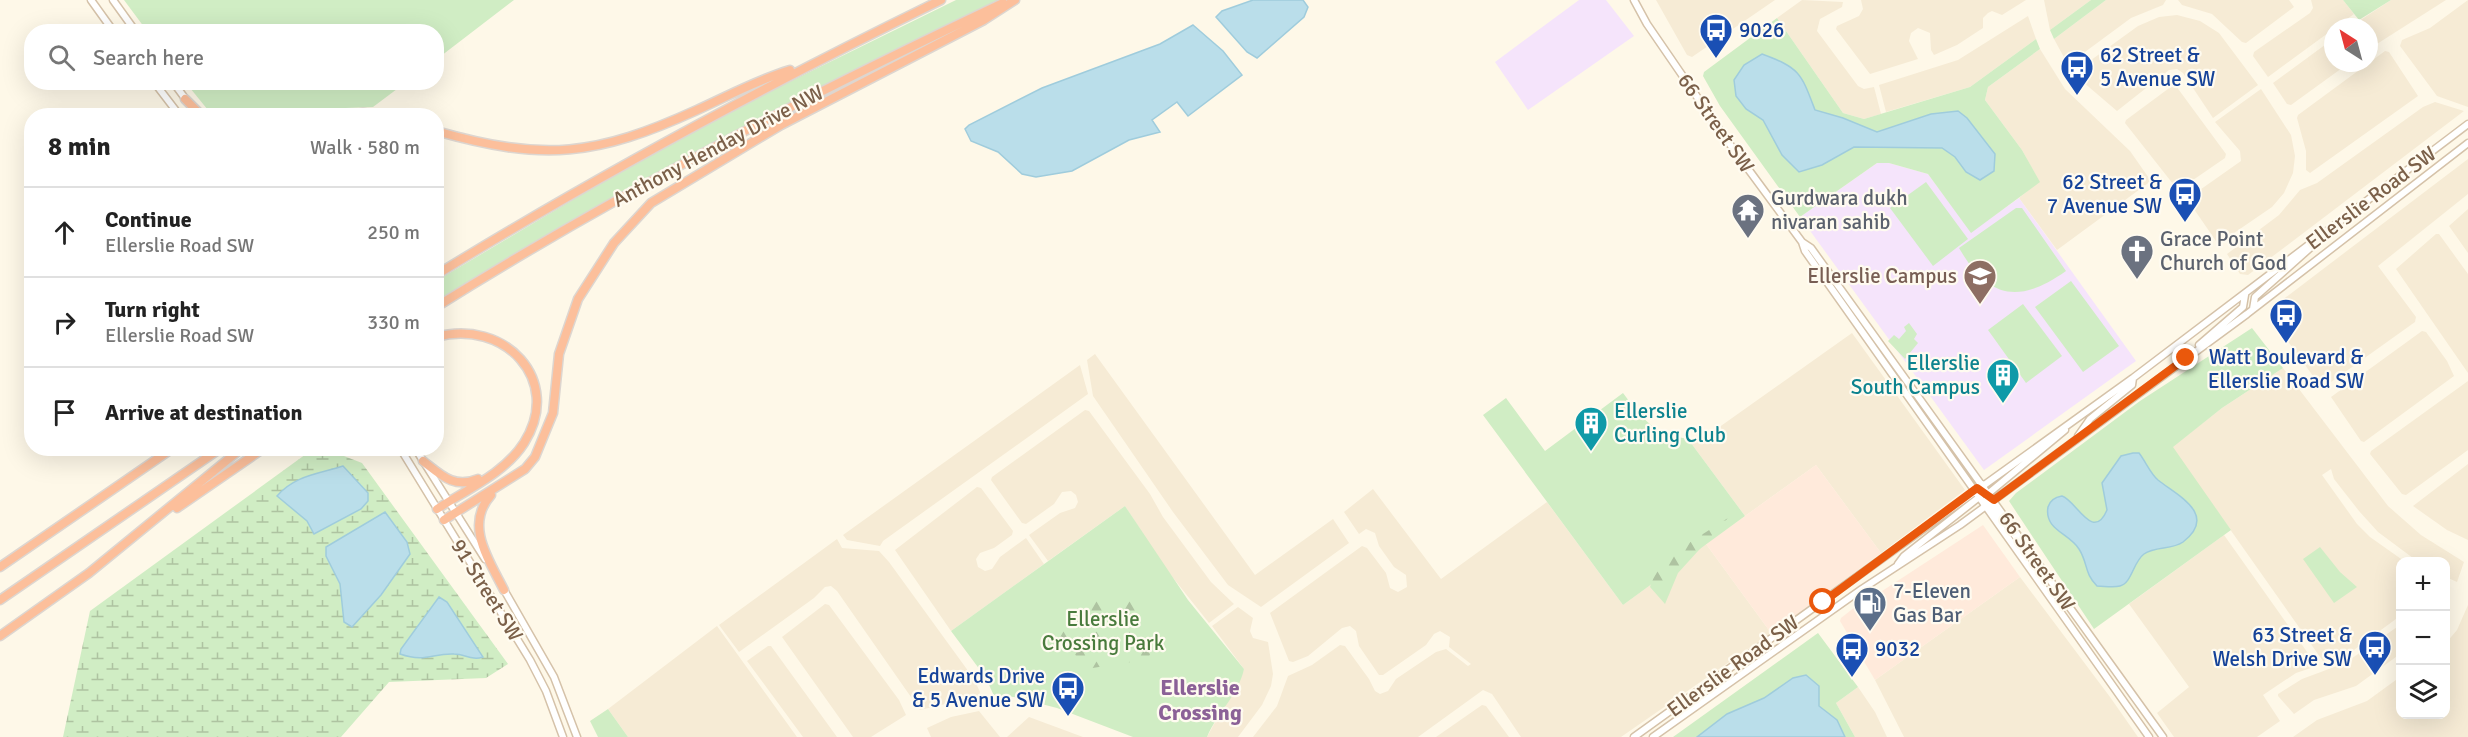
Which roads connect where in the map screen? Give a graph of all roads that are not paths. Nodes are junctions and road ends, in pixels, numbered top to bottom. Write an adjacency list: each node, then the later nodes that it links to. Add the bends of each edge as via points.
1 (91, 0): 7 (main road)
2 (113, 0): 8 (main road)
3 (941, 0): 9 (highway, Anthony Henday Drive NW)
4 (1008, 0): 22 (highway, Anthony Henday Drive NW, via 698,155)
5 (1015, 0): 38 (highway, via 984,20 781,125 651,203 614,243 578,300 559,354 548,430 535,457)
6 (1634, 0): 19 (main road, 66 Street SW, via 1726,139)
7 (108, 24)
8 (130, 24)
9 (807, 65): 16 (highway, via 763,78 644,133 589,149 540,152); 20 (highway, Anthony Henday Drive NW, via 606,174)
10 (160, 90): 13 (main road)
11 (179, 90): 12 (main road)
12 (185, 99): 14 (highway)
13 (174, 108)
14 (193, 108)
15 (2468, 124): 18 (main road, Ellerslie Road SW)
16 (444, 133)
17 (2468, 143): 23 (main road, Ellerslie Road SW)
18 (2337, 223): 21 (main road, Ellerslie Road SW); 23 (main road, via 2255,297)
19 (1802, 242): 39 (main road, 66 Street SW); 39 (main road, 66 Street SW, via 1811,248)
20 (444, 270)
21 (2245, 295): 25 (main road, via 2243,308); 26 (main road, Ellerslie Road SW)
22 (444, 303)
23 (2253, 309): 25 (main road, Ellerslie Road SW)
24 (444, 336): 37 (highway, via 478,333 506,345 526,366 536,396 532,427 514,457)
25 (2186, 358): 27 (main road, Ellerslie Road SW)
26 (2133, 378): 27 (main road); 28 (main road, Ellerslie Road SW); 29 (main road, via 2132,386 2090,420)
27 (2142, 390): 29 (main road, Ellerslie Road SW)
28 (2079, 416): 39 (main road, Ellerslie Road SW); 39 (main road, via 2049,446)
29 (2074, 442): 39 (main road, Ellerslie Road SW)
30 (161, 456): 45 (highway)
31 (209, 456): 48 (highway)
32 (232, 456): 44 (highway)
33 (252, 456): 44 (highway)
34 (405, 456): 41 (main road, 91 Street SW)
35 (420, 456): 36 (main road, 91 Street SW)
36 (423, 461): 37 (highway, via 447,480 458,483); 40 (main road, 91 Street SW)
37 (495, 472): 40 (highway)
38 (508, 481): 42 (highway); 47 (highway, via 484,503 478,517 486,553)
39 (1984, 496): 46 (main road, Ellerslie Road SW); 46 (main road, via 1904,556); 52 (main road, Ellerslie Road SW); 54 (main road, 66 Street SW); 55 (main road, 66 Street SW, via 2039,562)
40 (449, 501): 41 (highway); 42 (main road, 91 Street SW)
41 (437, 509): 43 (main road, 91 Street SW)
42 (456, 513): 43 (highway); 47 (main road, 91 Street SW)
43 (444, 520): 50 (main road, 91 Street SW, via 530,660)
44 (149, 526): 49 (highway)
45 (0, 567)
46 (1896, 567): 53 (main road, Ellerslie Road SW)
47 (504, 590): 51 (main road, 91 Street SW, via 554,677)
48 (0, 600)
49 (0, 636)
50 (562, 737)
51 (577, 737)
52 (1634, 737)
53 (1653, 737)
54 (2149, 737)
55 (2163, 737)

